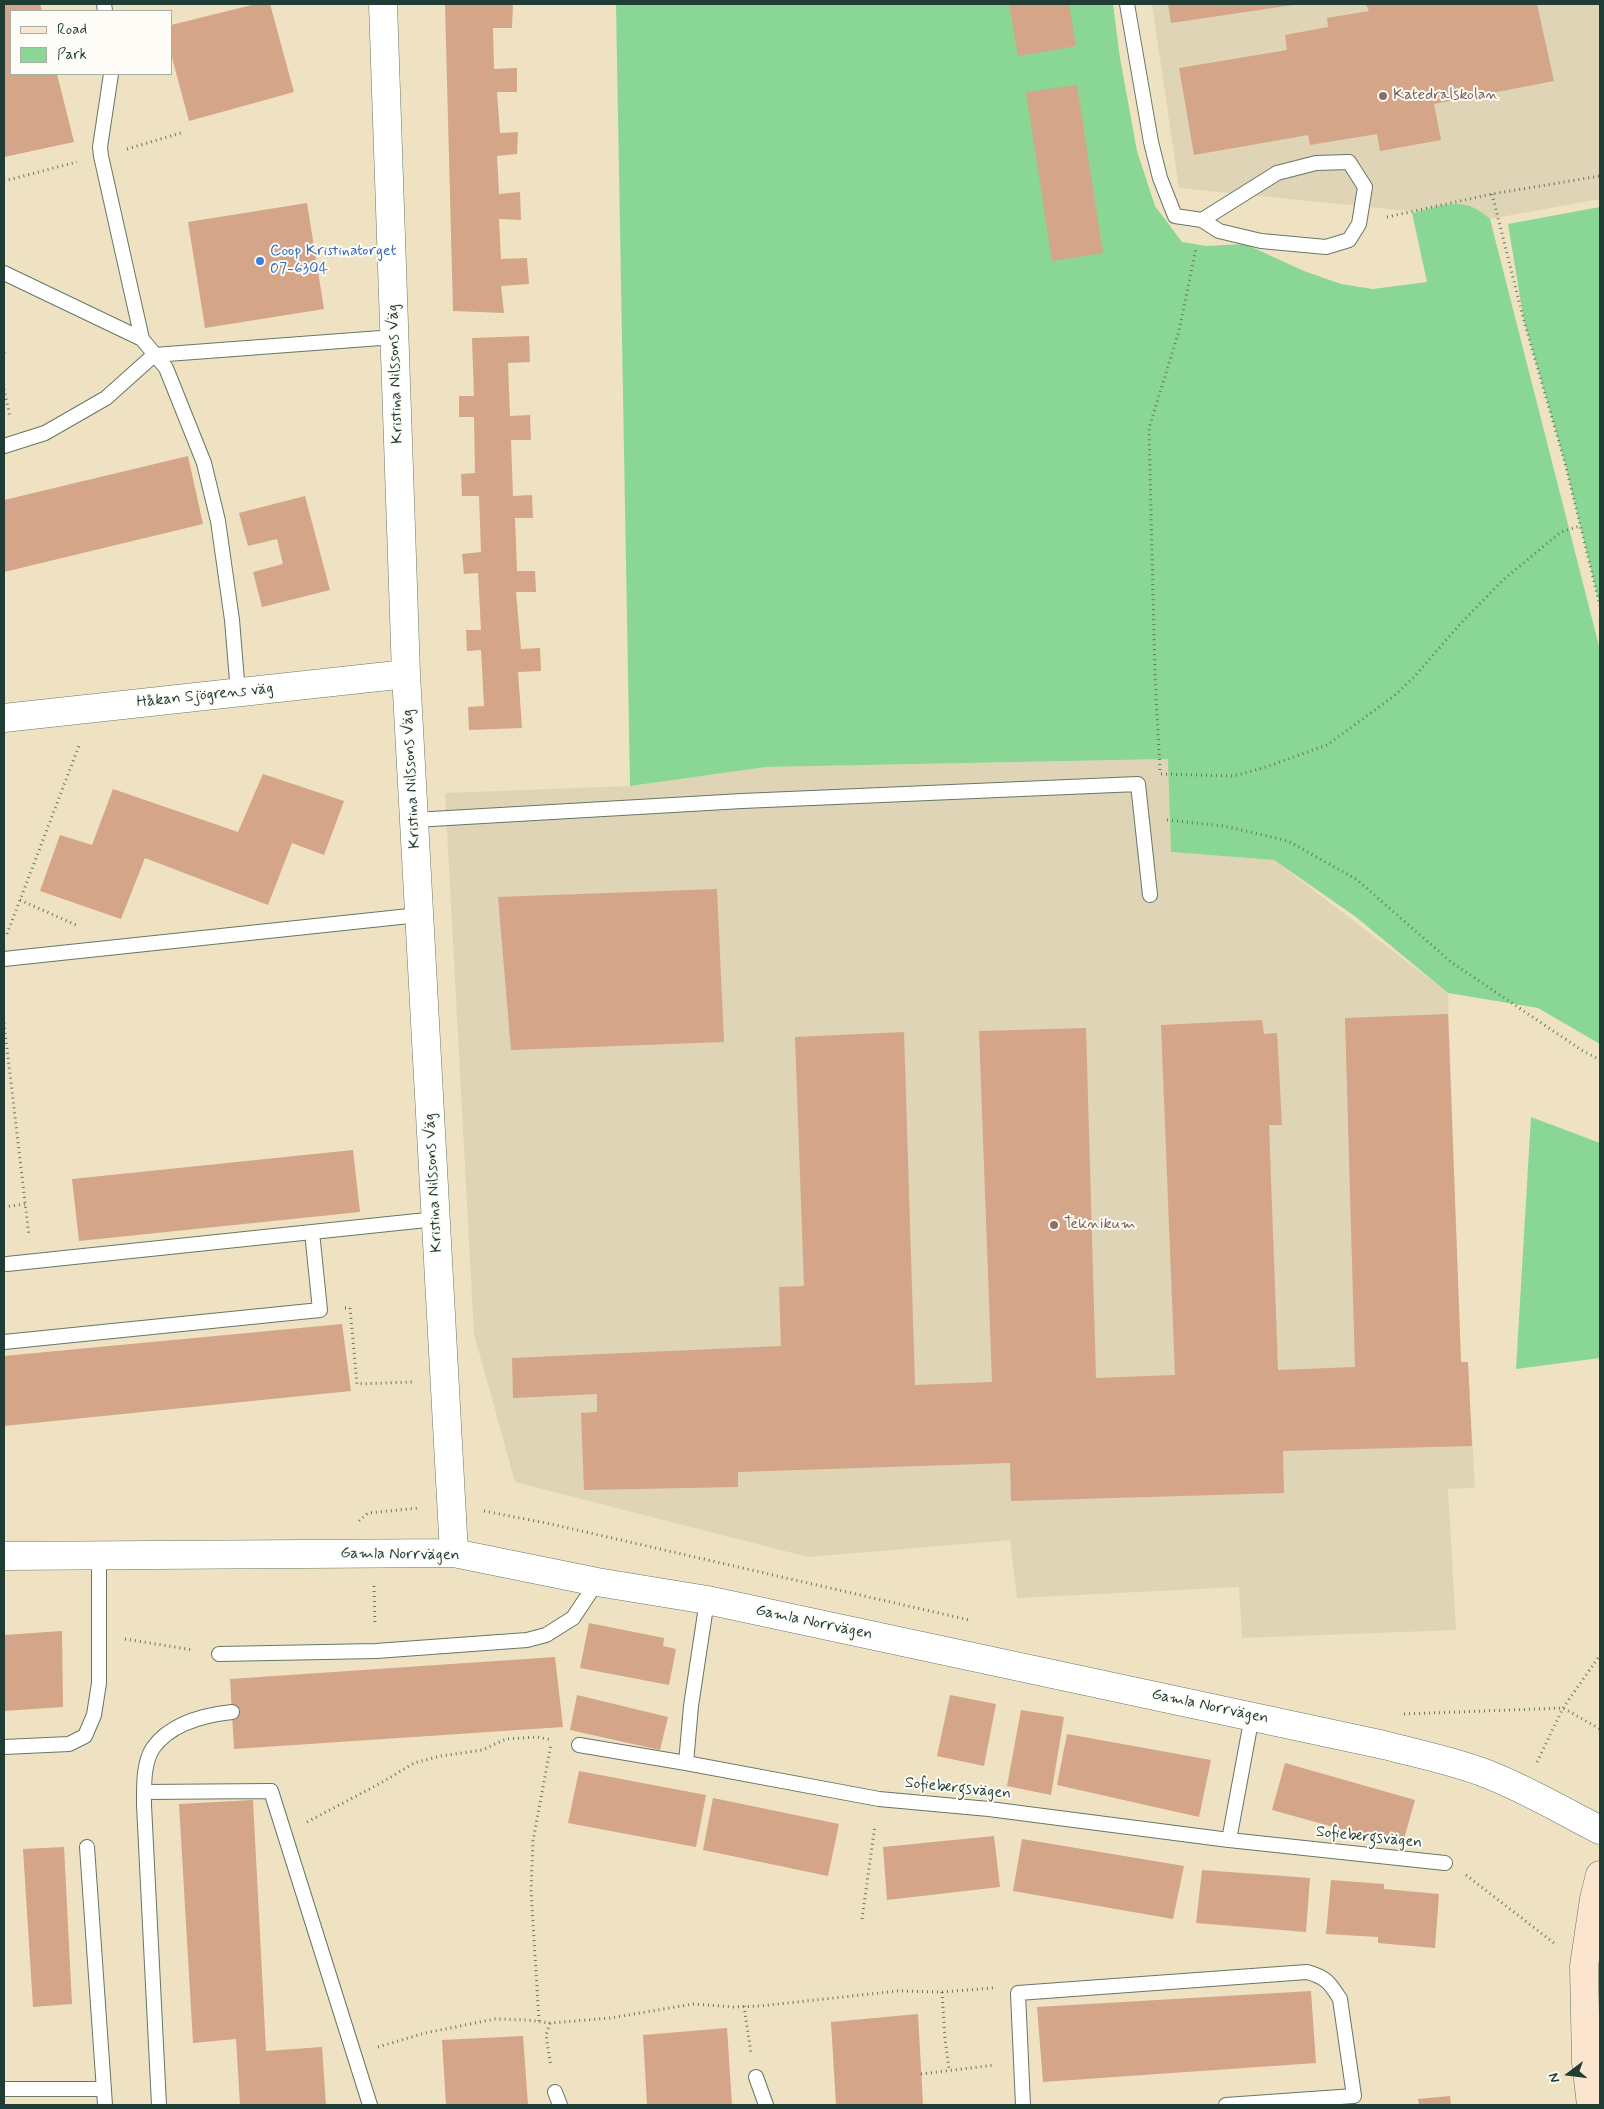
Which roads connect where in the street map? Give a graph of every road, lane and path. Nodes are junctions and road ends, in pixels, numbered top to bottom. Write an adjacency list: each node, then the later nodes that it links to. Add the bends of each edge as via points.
1 (383, 4): 9 (street, Kristina Nilssons Väg)
2 (1127, 4): 6 (lane, via 1160,178 1175,216)
3 (111, 75): 10 (lane, via 100,147)
4 (1600, 176): 5 (path)
5 (1492, 194): 7 (path); 13 (path)
6 (1202, 220): 7 (lane, via 1219,232 1261,241 1326,247 1349,240); 7 (lane, via 1277,173 1316,163 1349,162 1365,188); 19 (path, via 1179,331 1149,428)
7 (1360, 224)
8 (4, 273): 10 (lane)
9 (394, 337): 11 (lane); 15 (street, Kristina Nilssons Väg)
10 (142, 339): 11 (lane)
11 (154, 355): 12 (lane, via 106,398 45,433); 16 (lane, via 166,368 206,471 232,620)
12 (4, 446)
13 (1580, 526): 14 (path); 19 (path, via 1561,532 1504,579 1394,696 1327,745 1233,776)
14 (1600, 606)
15 (406, 674): 16 (street, Håkan Sjögrens väg); 22 (street, Kristina Nilssons Väg)
16 (238, 693): 17 (street, Håkan Sjögrens väg)
17 (93, 709): 18 (street, Håkan Sjögrens väg); 24 (path)
18 (4, 718)
19 (1160, 774): 20 (path)
20 (1161, 783)
21 (1163, 819): 30 (path, via 1224,826 1288,841 1356,879 1451,962)
22 (414, 820): 23 (lane, via 742,801 1138,784); 25 (street, Kristina Nilssons Väg)
23 (1150, 894)
24 (20, 900): 26 (path); 27 (path)
25 (419, 915): 27 (lane); 33 (street, Kristina Nilssons Väg)
26 (4, 941)
27 (125, 946): 28 (lane)
28 (4, 958)
29 (4, 1023): 31 (path)
30 (1600, 1060)
31 (25, 1204): 32 (path); 35 (path)
32 (4, 1207)
33 (436, 1220): 34 (lane); 39 (street, Kristina Nilssons Väg)
34 (312, 1232): 35 (lane); 37 (lane)
35 (32, 1261): 36 (lane)
36 (7, 1264)
37 (320, 1310): 38 (lane); 39 (path, via 350,1308 357,1384)
38 (4, 1342)
39 (445, 1381): 40 (street, Kristina Nilssons Väg)
40 (454, 1553): 41 (street, Gamla Norrvägen); 44 (street, Gamla Norrvägen)
41 (374, 1554): 42 (street, Gamla Norrvägen); 47 (path)
42 (99, 1555): 43 (street, Gamla Norrvägen); 46 (lane)
43 (4, 1556)
44 (598, 1582): 45 (street, Gamla Norrvägen); 47 (lane, via 573,1618 546,1635 527,1640)
45 (707, 1600): 53 (street, Gamla Norrvägen); 58 (lane)
46 (98, 1635): 48 (path); 57 (lane, via 99,1683 94,1715 85,1736 69,1744)
47 (376, 1651): 48 (lane)
48 (218, 1654)
49 (1600, 1655): 50 (path)
50 (1563, 1708): 52 (path); 54 (path); 59 (path)
51 (232, 1712): 60 (lane, via 211,1714 167,1734 152,1749)
52 (1402, 1714)
53 (1252, 1716): 59 (street, Gamla Norrvägen, via 1455,1763); 64 (lane)
54 (1600, 1729)
55 (552, 1740): 56 (path); 63 (path, via 537,1737 506,1739 482,1750 414,1763); 73 (path, via 533,1841 531,1880)
56 (579, 1745): 58 (lane, Sofiebergsvägen)
57 (4, 1747)
58 (686, 1763): 61 (lane, Sofiebergsvägen)
59 (1524, 1790): 62 (street, Gamla Norrvägen)
60 (144, 1792): 63 (lane, via 271,1791); 85 (lane)
61 (879, 1799): 64 (lane, Sofiebergsvägen, via 989,1809); 68 (path)
62 (1600, 1830)
63 (285, 1834): 75 (lane)
64 (1229, 1840): 66 (lane, Sofiebergsvägen)
65 (88, 1846): 82 (lane)
66 (1445, 1863): 69 (path, via 1467,1875)
67 (1600, 1875): 69 (street)
68 (862, 1919)
69 (1584, 1966): 76 (street)
70 (942, 1992): 71 (path, via 997,1988); 72 (path, via 898,1991); 78 (path)
71 (1018, 1993): 77 (lane); 89 (lane, via 1307,1972 1322,1976 1340,1999 1354,2096)
72 (744, 2006): 74 (path, via 693,2004 610,2018); 80 (path)
73 (540, 2021): 74 (path); 75 (path, via 495,2019 458,2026 391,2042)
74 (550, 2023): 83 (path, via 546,2035)
75 (355, 2057): 86 (lane)
76 (1593, 2062): 90 (street)
77 (1021, 2065): 78 (path); 88 (lane)
78 (949, 2069): 79 (path)
79 (921, 2074)
80 (756, 2077): 87 (lane)
81 (4, 2088): 82 (lane)
82 (104, 2089): 84 (lane)
83 (557, 2099)
84 (105, 2105)
85 (159, 2105)
86 (370, 2105)
87 (766, 2105)
88 (1023, 2105)
89 (1226, 2105)
90 (1591, 2105)

